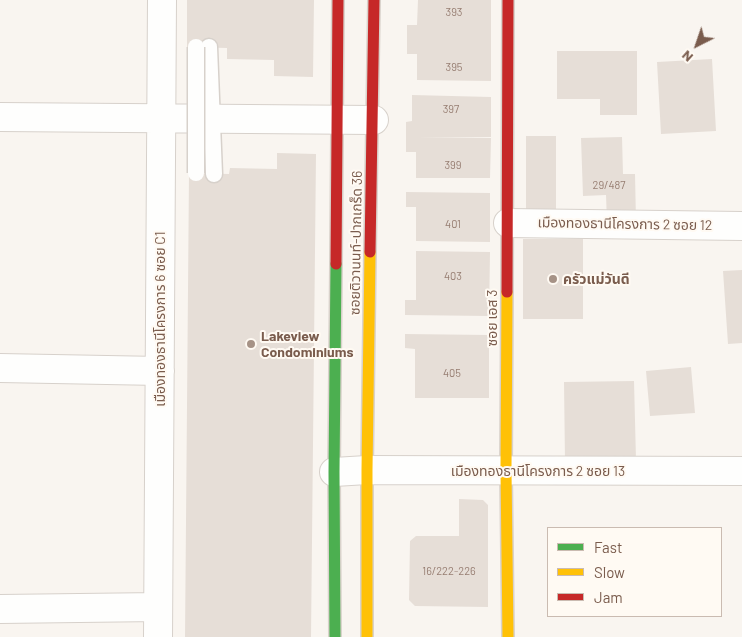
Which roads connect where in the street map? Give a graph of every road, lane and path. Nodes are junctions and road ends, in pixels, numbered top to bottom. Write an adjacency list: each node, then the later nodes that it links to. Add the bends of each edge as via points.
1 (162, 0): 6 (street, เมืองทองธานีโครงการ 6 ซอย C1)
2 (338, 0): 8 (street, ซอยติวานนท์-ปากเกร็ด 36)
3 (374, 0): 9 (street, ซอยติวานนท์-ปากเกร็ด 36)
4 (508, 0): 12 (street, ซอย เอส 3)
5 (0, 117): 6 (street)
6 (161, 118): 7 (street); 15 (street, เมืองทองธานีโครงการ 6 ซอย C1)
7 (212, 118): 8 (street); 10 (lane, bridge, via 202,47); 11 (lane)
8 (338, 119): 9 (street); 19 (street, ซอยติวานนท์-ปากเกร็ด 36)
9 (374, 120): 16 (street, ซอยติวานนท์-ปากเกร็ด 36)
10 (196, 173)
11 (214, 174)
12 (508, 223): 13 (street, เมืองทองธานีโครงการ 2 ซอย 12); 17 (street, ซอย เอส 3)
13 (742, 226)
14 (0, 368): 15 (street)
15 (160, 371): 20 (street, เมืองทองธานีโครงการ 6 ซอย C1)
16 (367, 470): 17 (street, เมืองทองธานีโครงการ 2 ซอย 13); 19 (street, เมืองทองธานีโครงการ 2 ซอย 13); 24 (street, ซอยติวานนท์-ปากเกร็ด 36)
17 (506, 470): 18 (street, เมืองทองธานีโครงการ 2 ซอย 13); 25 (street, ซอย เอส 3)
18 (742, 471)
19 (334, 472): 23 (street, ซอยติวานนท์-ปากเกร็ด 36)
20 (158, 607): 21 (street); 22 (street, เมืองทองธานีโครงการ 6 ซอย C1)
21 (0, 609)
22 (158, 637)
23 (335, 637)
24 (367, 637)
25 (508, 637)

